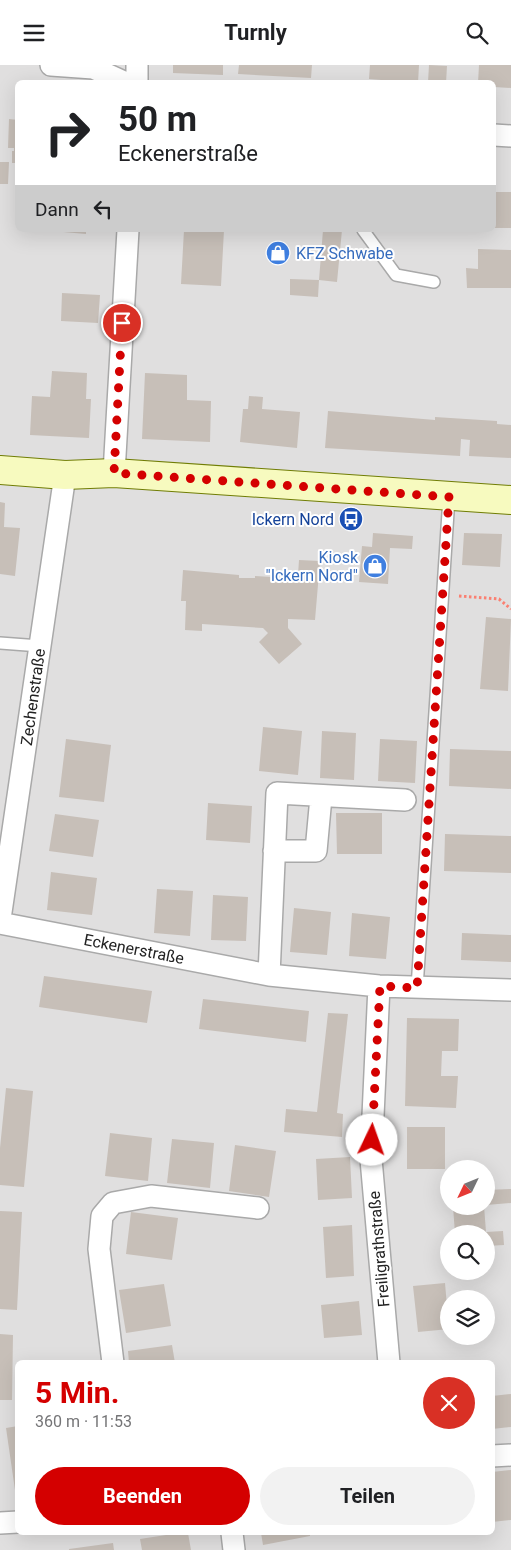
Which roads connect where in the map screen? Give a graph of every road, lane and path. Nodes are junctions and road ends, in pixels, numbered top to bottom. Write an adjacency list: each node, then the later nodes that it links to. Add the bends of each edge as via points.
1 (51, 65): 3 (street, via 93,68)
2 (138, 65): 4 (street)
3 (119, 80)
4 (137, 80)
5 (496, 135): 6 (street)
6 (511, 136)
7 (128, 232): 11 (street)
8 (364, 232): 9 (lane, via 396,275)
9 (434, 282)
10 (0, 470): 12 (main road)
11 (114, 473): 12 (main road); 13 (main road)
12 (65, 475): 18 (street, Zechenstraße)
13 (449, 497): 14 (main road); 15 (lane)
14 (511, 500)
15 (443, 596): 16 (path, via 499,599); 26 (lane)
16 (511, 609)
17 (0, 643): 18 (lane)
18 (40, 646): 22 (street, Zechenstraße)
19 (321, 797): 20 (street); 21 (street, via 316,851); 21 (street, via 277,793)
20 (405, 800)
21 (274, 851): 24 (street)
22 (0, 919)
23 (0, 923): 24 (street, Eckenerstraße)
24 (269, 975): 25 (street, Eckenerstraße)
25 (380, 986): 26 (street, Eckenerstraße); 30 (street, Freiligrathstraße, via 371,1159)
26 (417, 988): 27 (street, Eckenerstraße)
27 (511, 991)
28 (258, 1208): 29 (street, via 151,1196 113,1203 102,1216 99,1249)
29 (113, 1360)
30 (389, 1360)
31 (511, 1455): 32 (street)
32 (495, 1456)
33 (15, 1521): 34 (street)
34 (0, 1523)
35 (232, 1535): 36 (street)
36 (234, 1550)

